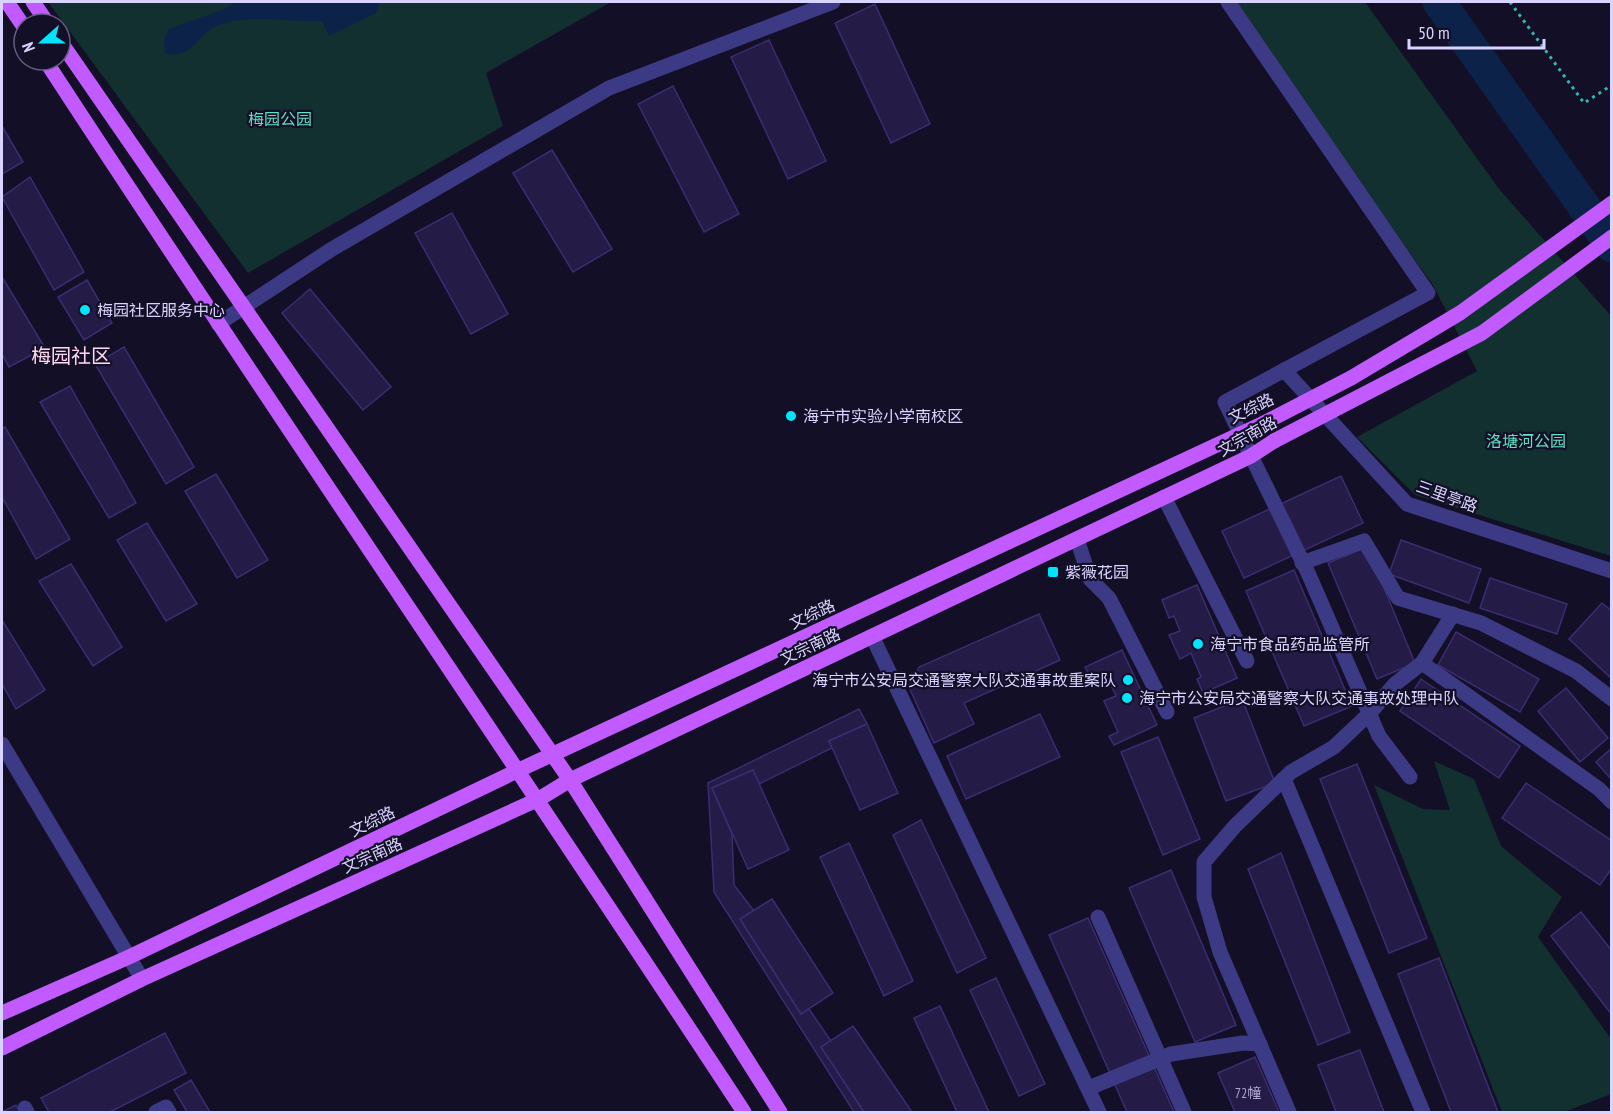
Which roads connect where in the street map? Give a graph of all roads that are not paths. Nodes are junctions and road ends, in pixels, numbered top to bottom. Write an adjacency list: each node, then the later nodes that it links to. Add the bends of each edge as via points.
1 (833, 2): 7 (street, via 609,88 332,249)
2 (1228, 2): 9 (street, via 1428,293)
3 (72, 58): 7 (main road)
4 (53, 72): 8 (main road)
5 (1611, 203): 10 (main road, 文综路, bridge, via 1460,313 1351,378)
6 (1611, 237): 11 (main road, 文宗南路, bridge, via 1482,333)
7 (244, 309): 8 (street); 24 (main road)
8 (218, 324): 25 (main road)
9 (1284, 370): 10 (street, via 1225,402); 15 (street, 三里亭路, via 1407,504)
10 (1240, 434): 11 (street); 24 (main road, 文综路)
11 (1251, 456): 12 (main road, 文宗南路); 14 (street)
12 (1164, 497): 13 (main road, 文宗南路); 18 (street)
13 (1077, 539): 17 (main road, 文宗南路); 21 (street, via 1090,579 1109,598)
14 (1302, 563): 16 (street, via 1364,541 1398,598); 22 (street)
15 (1611, 571)
16 (1453, 615): 19 (street); 20 (street, via 1481,623 1576,671)
17 (872, 636): 28 (main road, 文宗南路); 38 (street)
18 (1247, 661)
19 (1422, 663): 22 (street, via 1395,684); 30 (street, via 1599,789)
20 (1611, 699)
21 (1167, 712)
22 (1369, 714): 26 (street, via 1379,736); 27 (street, via 1334,747)
23 (2, 744): 32 (street)
24 (553, 755): 25 (main road, 文综路); 28 (main road)
25 (519, 770): 29 (main road); 32 (main road, 文综路)
26 (1410, 777)
27 (1284, 778): 35 (street, via 1204,862 1204,897 1220,952); 46 (street)
28 (570, 780): 29 (main road, 文宗南路); 42 (main road)
29 (539, 799): 33 (main road, 文宗南路); 41 (main road)
30 (1611, 802)
31 (1098, 917): 37 (street)
32 (129, 957): 33 (street); 34 (main road, 文综路)
33 (142, 979): 36 (main road, 文宗南路)
34 (2, 1013)
35 (1260, 1044): 37 (street, via 1243,1043); 45 (street)
36 (2, 1048)
37 (1160, 1058): 38 (street); 44 (street)
38 (1089, 1088): 43 (street)
39 (156, 1113): 40 (street, via 166,1107)
40 (169, 1113)
41 (744, 1113)
42 (780, 1113)
43 (1099, 1113)
44 (1184, 1113)
45 (1289, 1113)
46 (1423, 1113)

